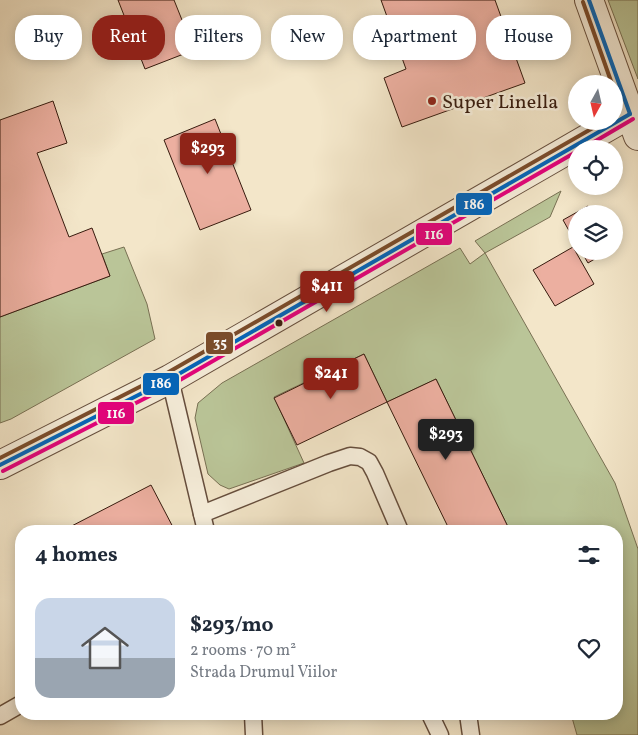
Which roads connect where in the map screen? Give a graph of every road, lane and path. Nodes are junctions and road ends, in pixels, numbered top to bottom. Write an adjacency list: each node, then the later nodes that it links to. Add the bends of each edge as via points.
1 (589, 0): 2 (street)
2 (634, 125): 3 (street)
3 (170, 378): 4 (street); 5 (lane)
4 (0, 465)
5 (202, 514): 6 (lane); 7 (lane, via 350,456 369,462)
6 (205, 525)
7 (397, 525)
8 (15, 707): 9 (lane)
9 (0, 716)
10 (253, 720): 13 (lane)
11 (433, 720): 14 (lane)
12 (469, 720): 15 (lane)
13 (254, 735)
14 (440, 735)
15 (471, 735)

